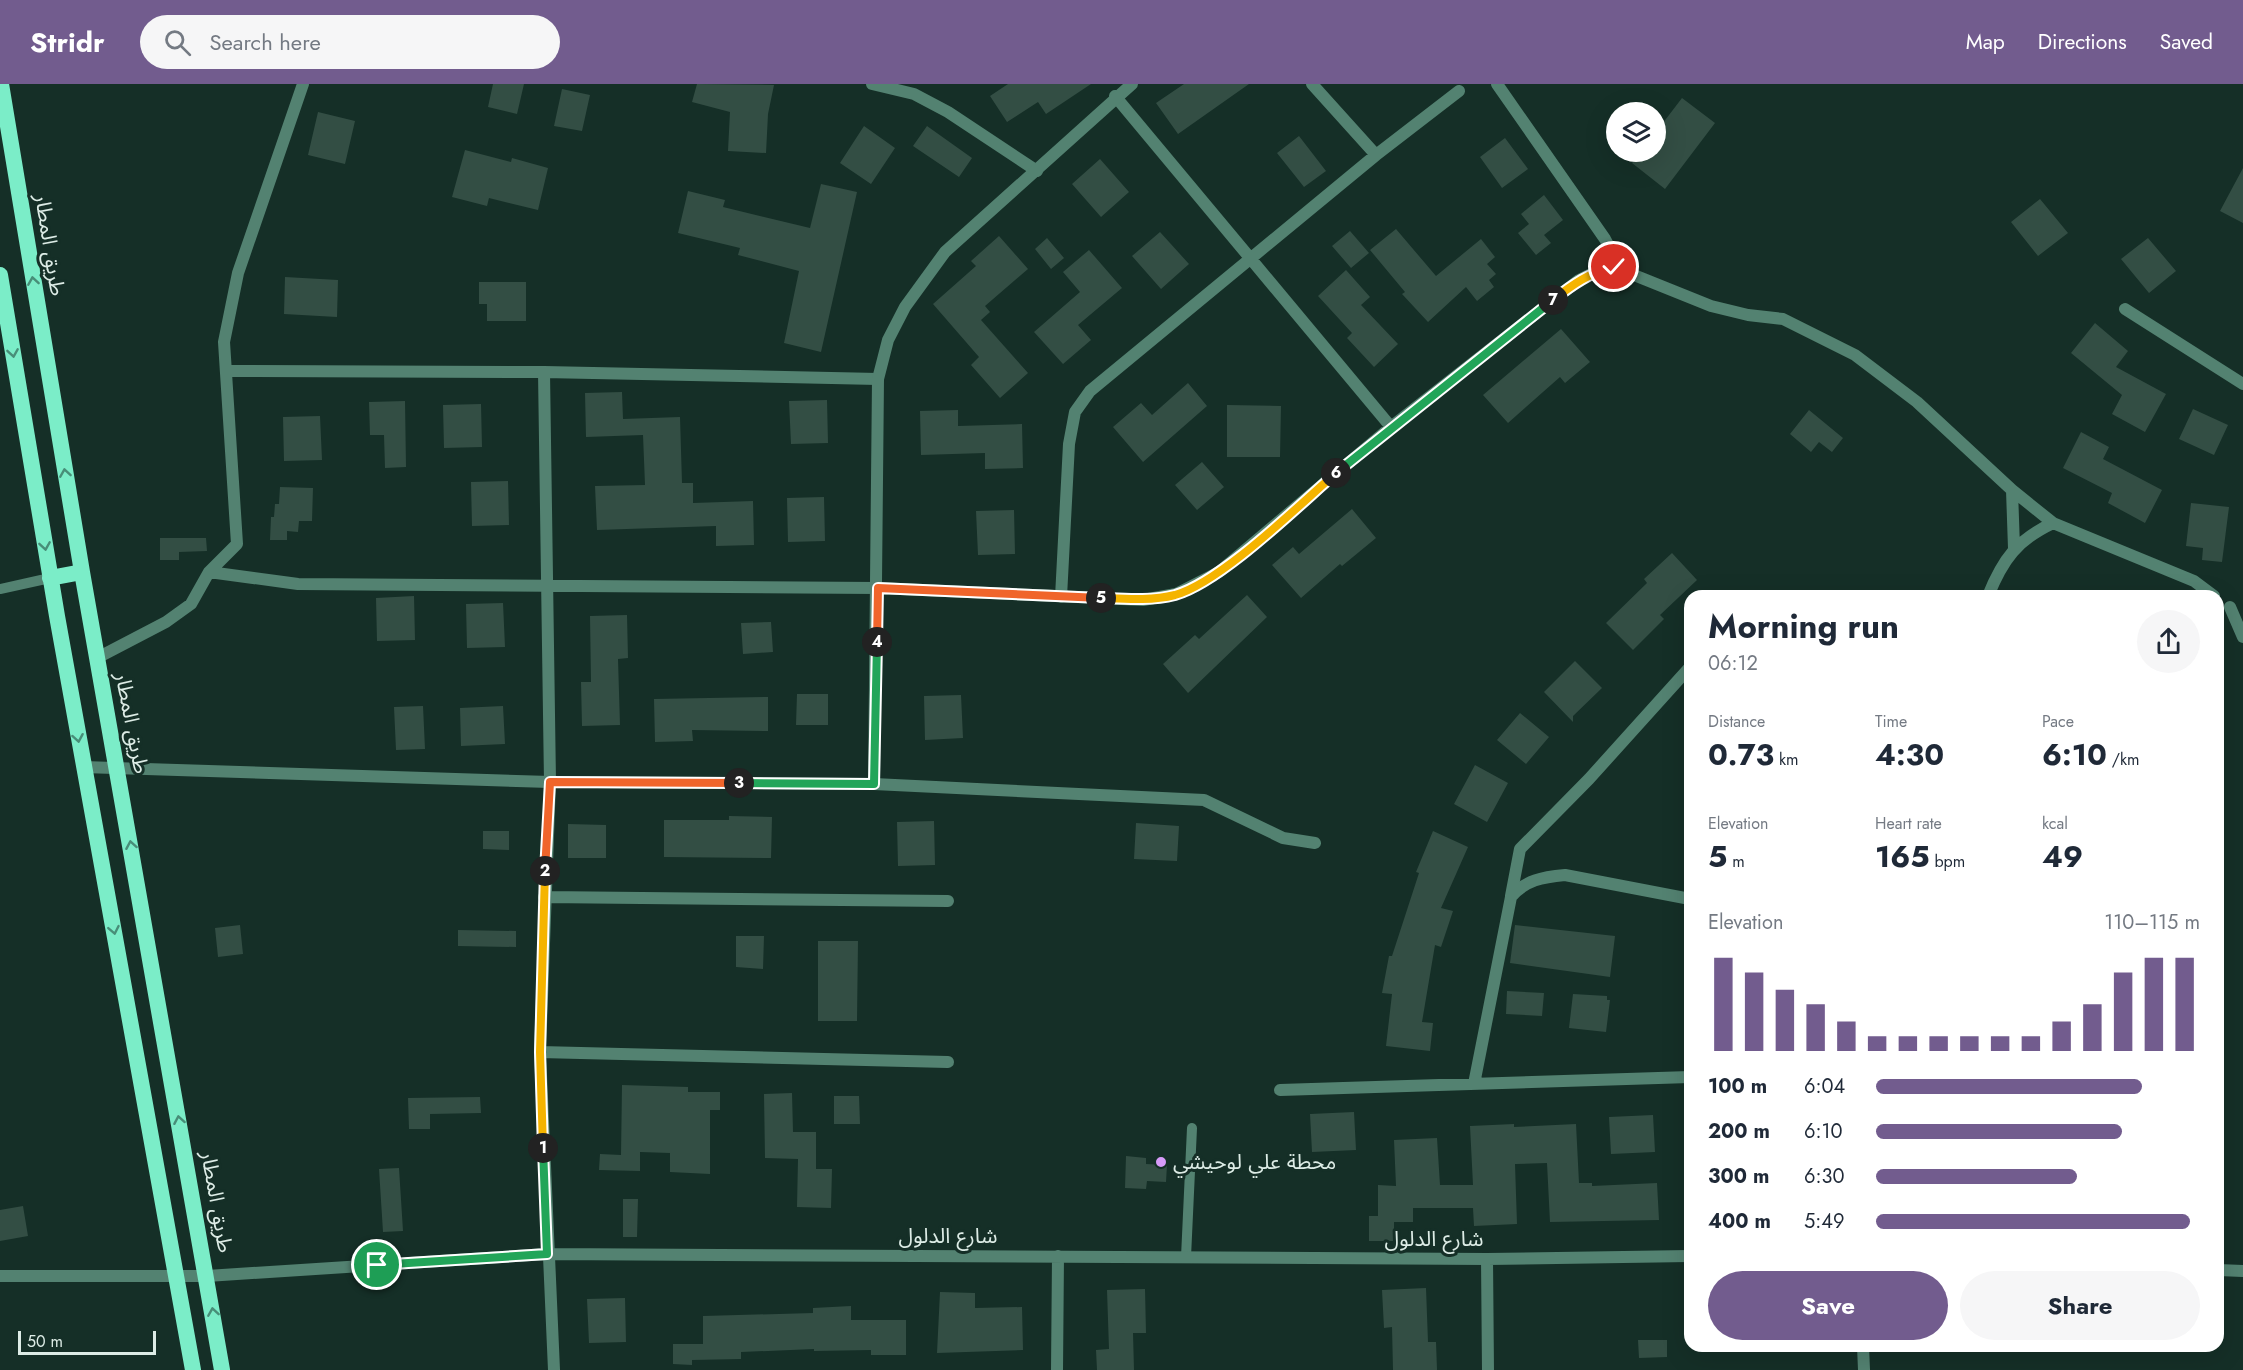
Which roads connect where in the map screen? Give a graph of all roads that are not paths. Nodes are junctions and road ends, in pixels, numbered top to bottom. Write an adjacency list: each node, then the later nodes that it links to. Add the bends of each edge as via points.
1 (1, 84): 24 (highway, طريق المطار, one-way to 1)
2 (303, 84): 16 (street, via 238,273 224,342)
3 (872, 84): 7 (street)
4 (1132, 84): 9 (street)
5 (1312, 84): 10 (street)
6 (1497, 84): 13 (street, via 1605,239)
7 (914, 89): 11 (street)
8 (1460, 91): 10 (street)
9 (1115, 96): 11 (street); 12 (street)
10 (1376, 155): 12 (street)
11 (1037, 171): 18 (street, via 945,252 905,307 888,340)
12 (1250, 259): 20 (street); 32 (street, via 1090,391 1075,412 1069,444)
13 (1614, 267): 20 (street, via 1578,280); 21 (street, via 1711,306 1783,319 1855,355 1917,402)
14 (0, 275): 26 (highway, one-way to 26)
15 (2125, 309): 19 (street)
16 (226, 371): 17 (street); 25 (street, via 237,544)
17 (544, 372): 18 (street); 27 (street)
18 (878, 379): 28 (street)
19 (2243, 384)
20 (1390, 427): 32 (street, via 1220,572 1176,594 1143,600)
21 (2012, 490): 22 (street); 23 (street)
22 (2053, 523): 23 (street); 31 (street, via 2185,577)
23 (2014, 548): 30 (street, via 1998,570)
24 (82, 572): 26 (highway); 37 (highway, طريق المطار)
25 (210, 572): 27 (street, via 298,584); 37 (street, via 191,604 166,622)
26 (50, 578): 29 (lane); 39 (highway, one-way to 39)
27 (548, 588): 28 (street); 41 (street)
28 (878, 588): 32 (street); 42 (street)
29 (0, 589)
30 (1990, 590)
31 (2205, 590)
32 (1061, 597)
33 (2224, 603): 34 (street)
34 (2230, 607): 35 (street); 36 (street)
35 (2243, 616)
36 (2243, 637)
37 (97, 658): 40 (highway, طريق المطار)
38 (1684, 674): 45 (street, via 1520,849)
39 (83, 767): 40 (street); 62 (highway, one-way to 62)
40 (118, 770): 41 (street); 63 (highway, طريق المطار, one-way to 40)
41 (550, 782): 42 (street); 44 (street)
42 (874, 784): 43 (street, via 1204,800 1283,838)
43 (1315, 843)
44 (544, 897): 47 (street); 48 (street)
45 (1510, 897): 46 (street, via 1530,881 1565,875); 51 (street)
46 (1684, 898)
47 (948, 901)
48 (540, 1052): 49 (street); 54 (street)
49 (948, 1062)
50 (1684, 1077): 51 (street)
51 (1473, 1084): 52 (street)
52 (1281, 1090)
53 (1192, 1128): 57 (lane)
54 (547, 1254): 55 (street, شارع الدلول); 63 (street, شارع الدلول); 67 (street)
55 (1058, 1256): 57 (street, شارع الدلول); 68 (street)
56 (1684, 1256): 58 (street, شارع الدلول)
57 (1185, 1257): 58 (street, شارع الدلول)
58 (1487, 1259): 69 (street)
59 (2224, 1270): 60 (street)
60 (2243, 1271)
61 (0, 1276): 62 (street, شارع الدلول)
62 (178, 1276): 63 (street, شارع الدلول); 65 (highway)
63 (207, 1276): 66 (highway, طريق المطار, one-way to 63)
64 (1863, 1352): 70 (street)
65 (193, 1370)
66 (222, 1370)
67 (554, 1370)
68 (1058, 1370)
69 (1488, 1370)
70 (1864, 1370)

